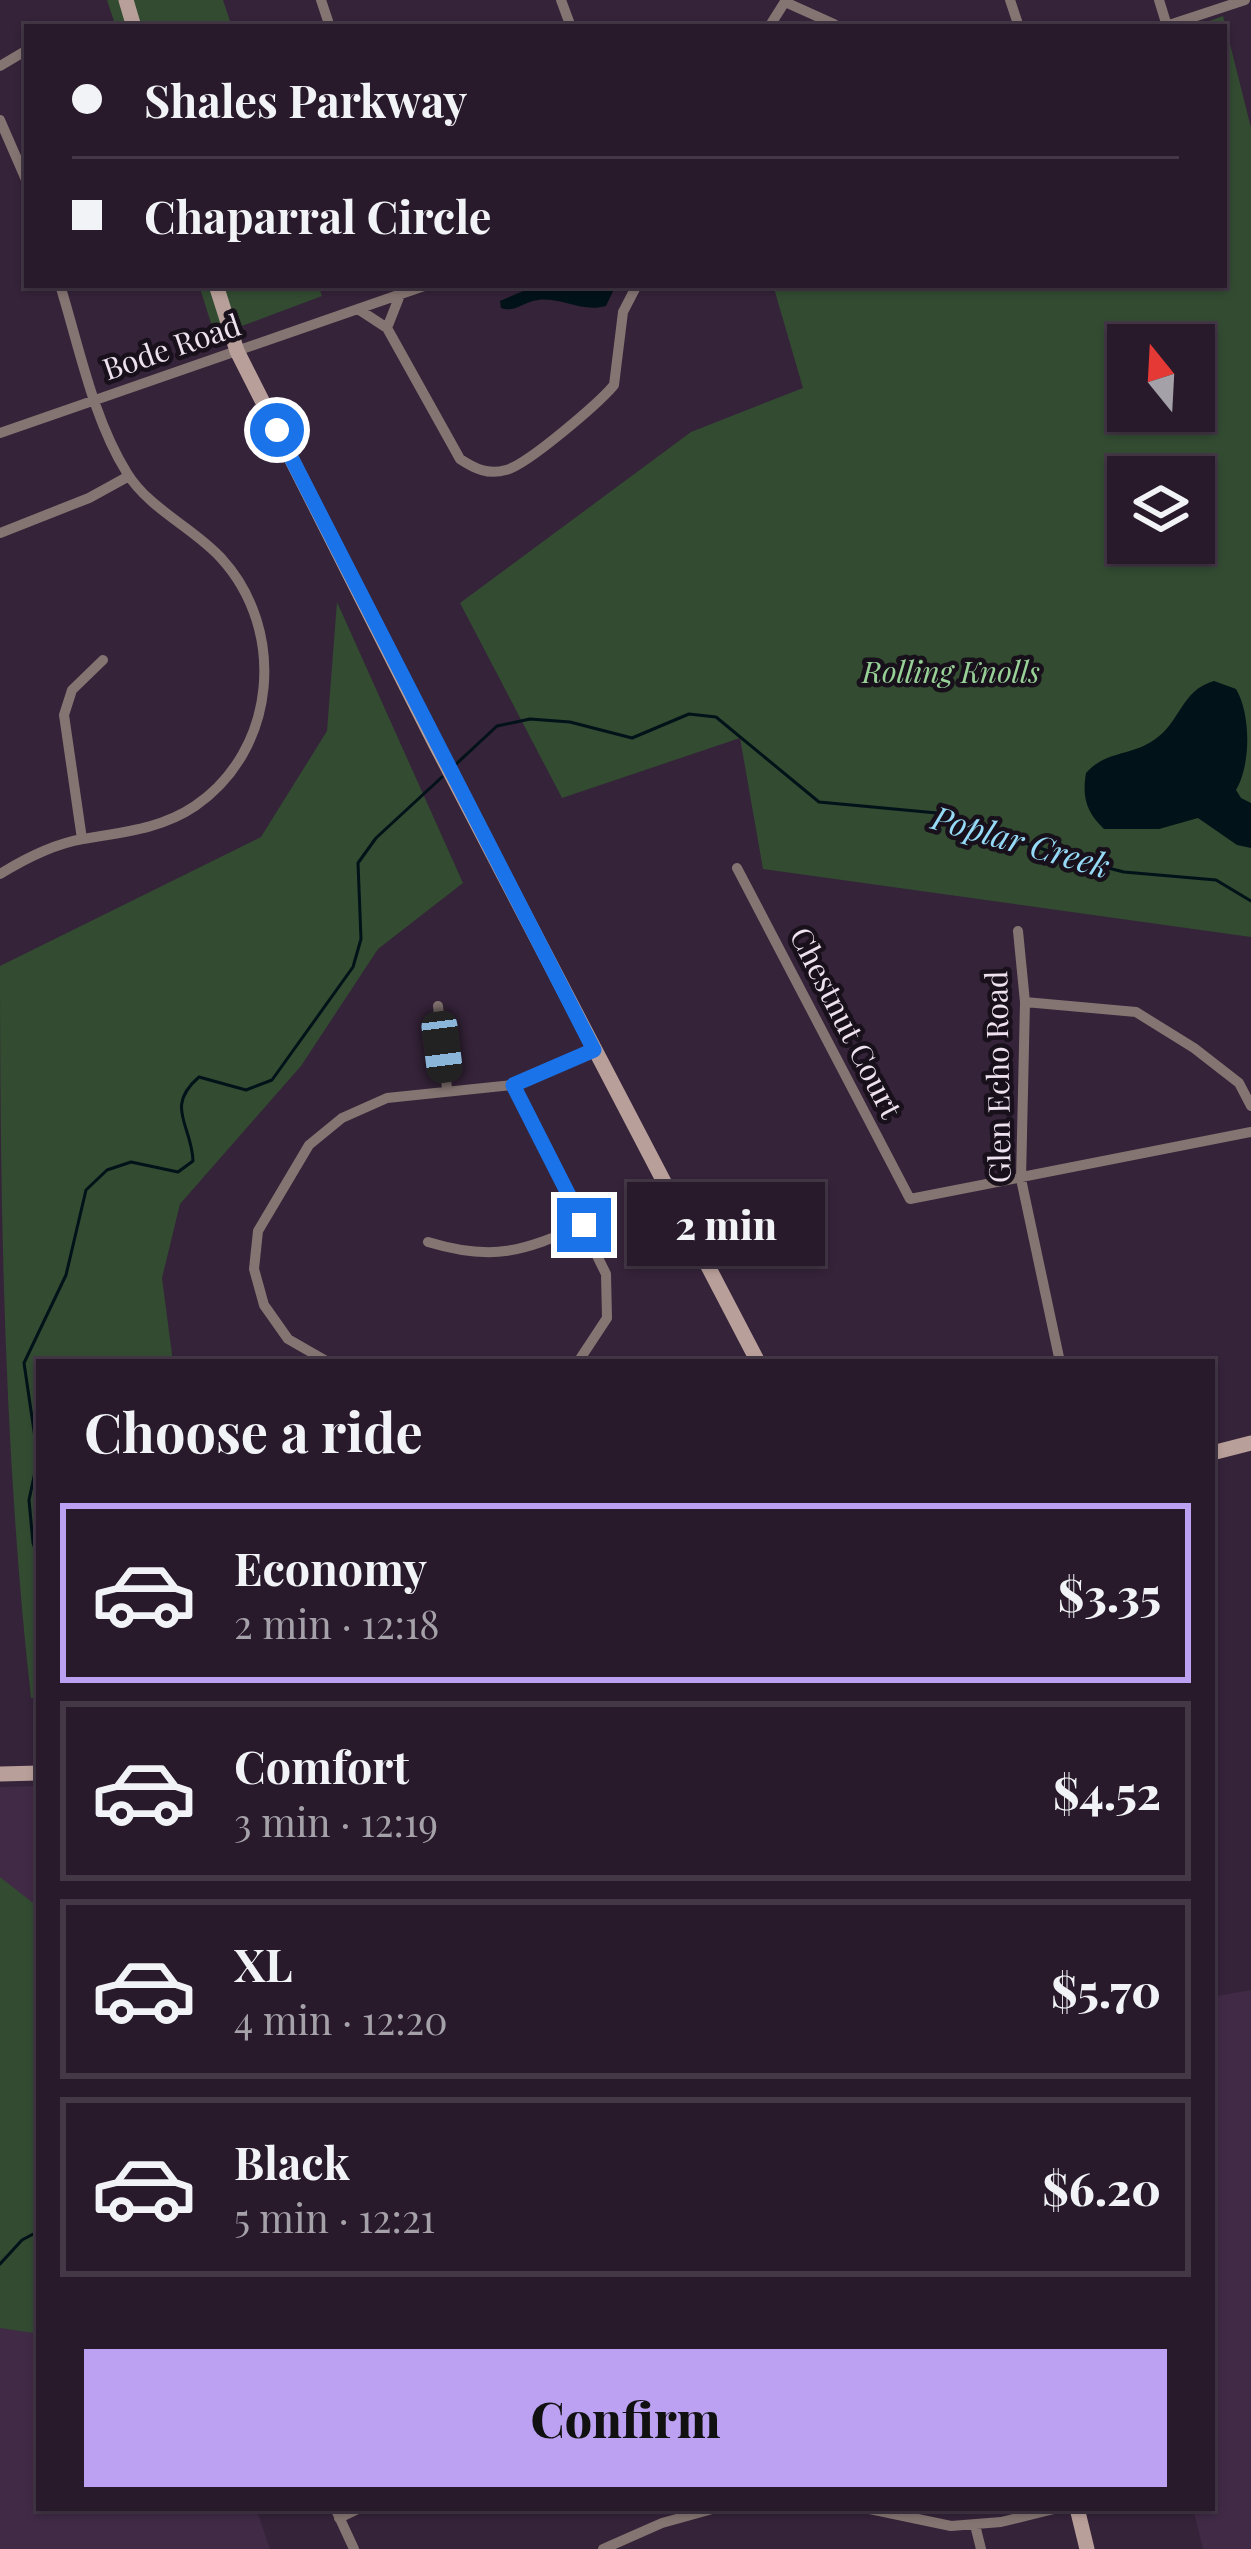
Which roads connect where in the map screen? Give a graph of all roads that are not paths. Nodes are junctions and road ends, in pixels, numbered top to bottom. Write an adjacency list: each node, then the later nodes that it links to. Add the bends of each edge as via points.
1 (1245, 0): 4 (street)
2 (786, 1): 3 (street)
3 (834, 24)
4 (1171, 24)
5 (0, 120): 6 (street)
6 (24, 175)
7 (61, 288): 15 (street)
8 (217, 288): 14 (street)
9 (419, 288): 11 (street, Bode Road)
10 (635, 288): 13 (street, via 623,312 614,385 508,470 476,470 460,459)
11 (400, 295): 12 (street, Bode Road); 13 (street)
12 (358, 309): 13 (street); 14 (street, Bode Road)
13 (387, 328)
14 (237, 351): 15 (street, Bode Road); 26 (street)
15 (96, 399): 16 (street, Bode Road); 17 (street)
16 (0, 433)
17 (128, 476): 18 (street); 20 (street, via 239,582 262,640 264,695 247,748 200,803 156,825)
18 (0, 533)
19 (103, 660): 20 (street, via 72,690 64,715)
20 (82, 839): 22 (street)
21 (737, 868): 31 (street, Chestnut Court, via 910,1199)
22 (0, 874)
23 (1018, 931): 24 (street, Glen Echo Road)
24 (1025, 1002): 29 (street, via 1136,1012 1239,1083); 31 (street, Glen Echo Road)
25 (438, 1006): 28 (street)
26 (594, 1050): 27 (street); 36 (street)
27 (513, 1085): 28 (street); 32 (street)
28 (447, 1089): 34 (street, via 387,1098 343,1118 309,1145 258,1231 254,1269 264,1305 288,1340)
29 (1251, 1106)
30 (1251, 1132): 31 (street)
31 (1022, 1179): 37 (street, Glen Echo Road)
32 (584, 1225): 33 (street, via 498,1255); 35 (street, via 606,1274 607,1318)
33 (428, 1242)
34 (323, 1359)
35 (580, 1359)
36 (756, 1359)
37 (1059, 1359)
38 (1251, 1442): 39 (street)
39 (1215, 1452)
40 (36, 1773): 41 (street)
41 (0, 1774)
42 (705, 2511): 49 (street)
43 (882, 2511): 47 (street)
44 (1043, 2511): 47 (street)
45 (1078, 2511): 51 (street)
46 (337, 2513): 48 (street)
47 (975, 2525): 50 (street)
48 (354, 2549)
49 (603, 2549)
50 (981, 2549)
51 (1087, 2549)

